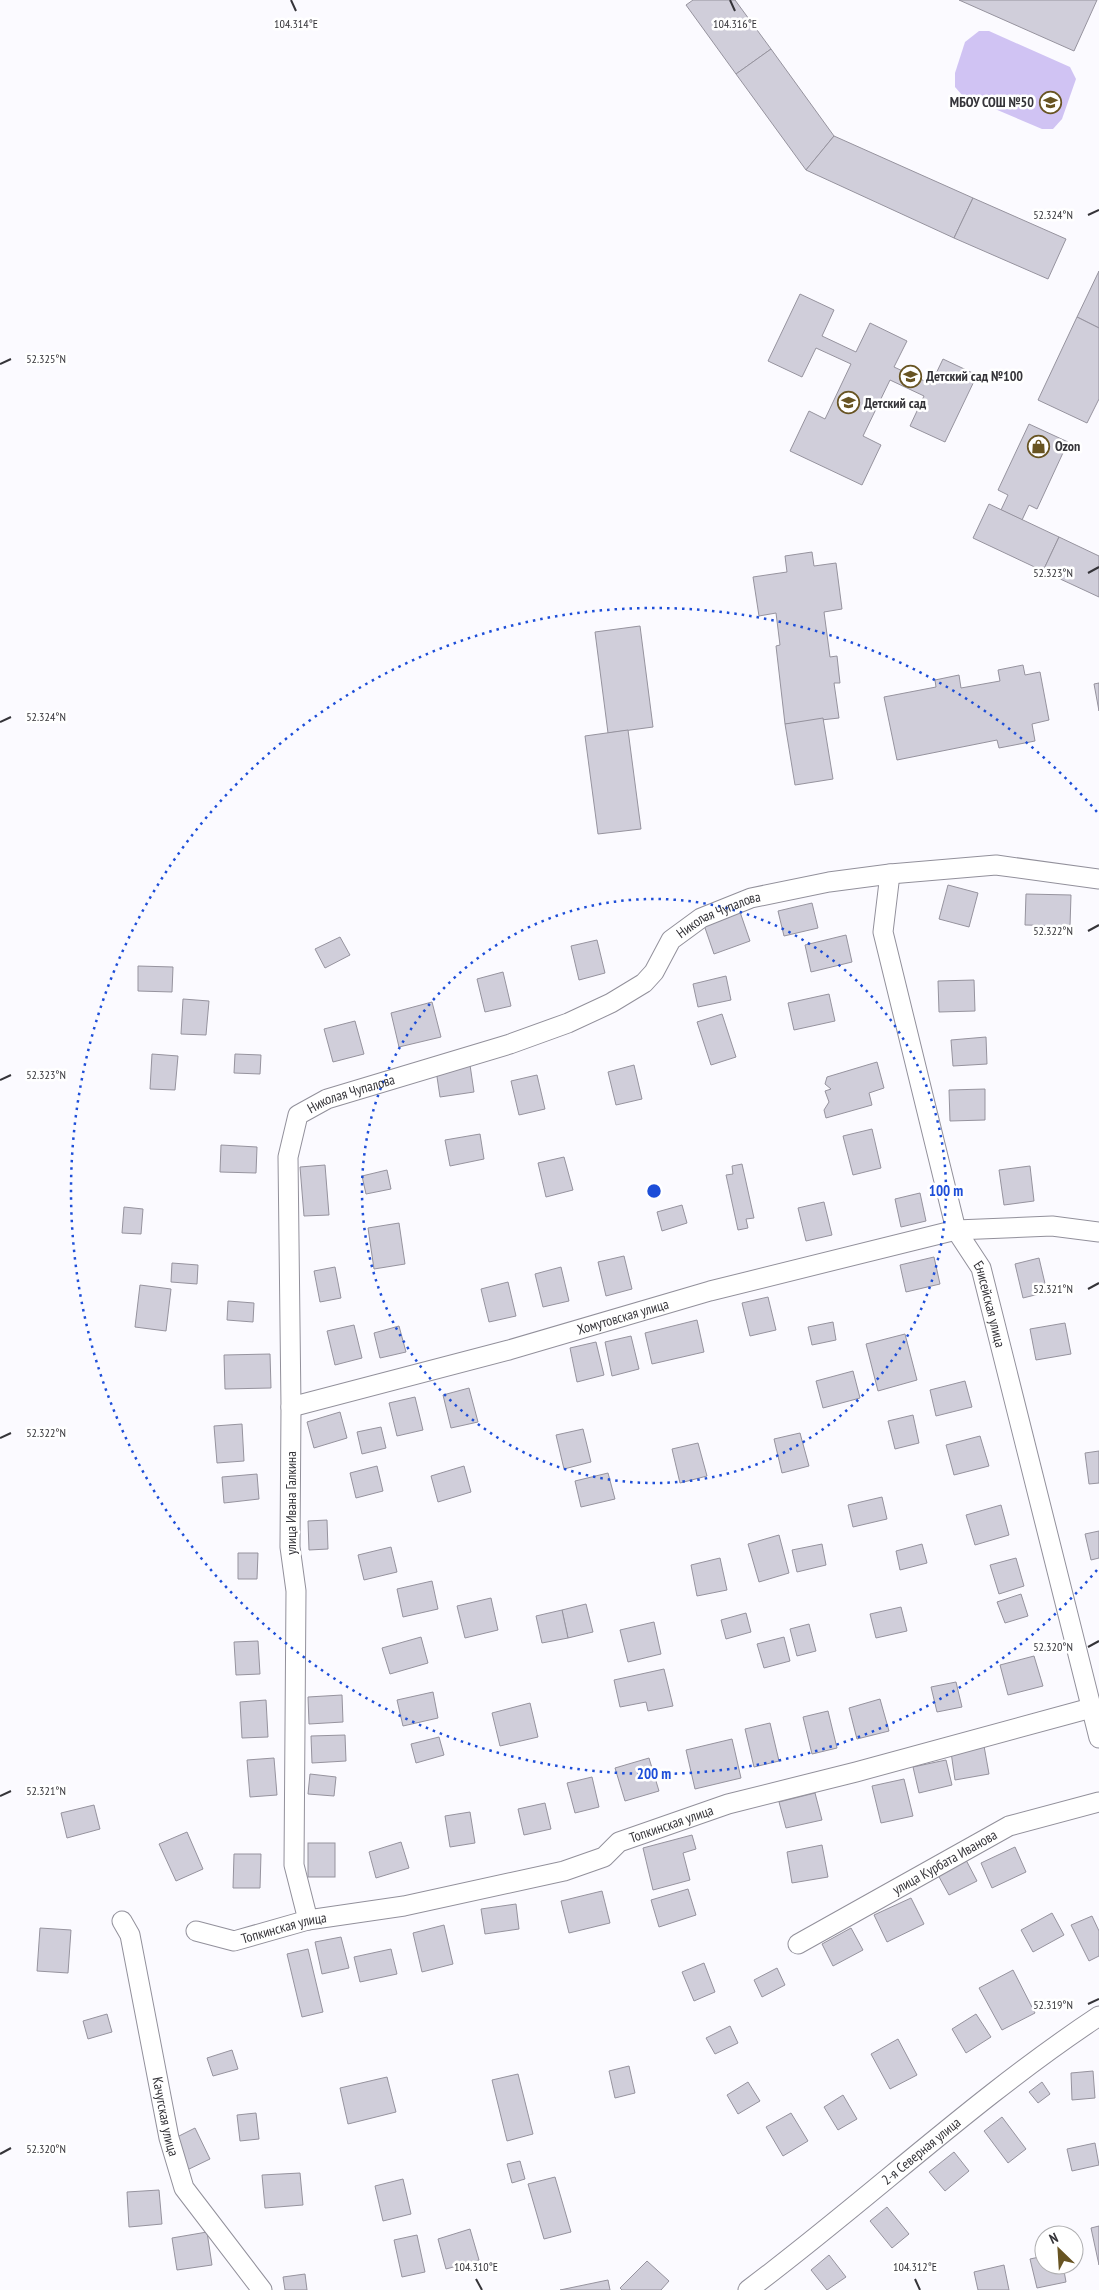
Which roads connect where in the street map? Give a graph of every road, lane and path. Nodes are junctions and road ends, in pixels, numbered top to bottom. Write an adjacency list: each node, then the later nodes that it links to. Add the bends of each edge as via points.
1 (890, 874): 2 (street, Николая Чупалова, via 996,865); 3 (street, Николая Чупалова, via 751,898 701,918 671,940 654,972 644,983 611,1003 510,1044 327,1100); 4 (street, Енисейская улица, via 883,932)
2 (1099, 879)
3 (298, 1116): 6 (street, улица Ивана Галкина, via 288,1157)
4 (956, 1230): 5 (street, Хомутовская улица, via 1052,1226); 6 (street, Хомутовская улица, via 710,1292 509,1350); 7 (street, Енисейская улица, via 981,1268)
5 (1099, 1232)
6 (291, 1407): 10 (street, улица Ивана Галкина, via 290,1547 296,1591 294,1865)
7 (1091, 1708): 8 (street, Енисейская улица); 10 (street, Топкинская улица, via 728,1804 619,1842 604,1857 564,1871 404,1906)
8 (1099, 1738)
9 (1099, 1802): 13 (street, улица Курбата Иванова, via 1010,1826)
10 (308, 1920): 12 (street, Топкинская улица, via 234,1941)
11 (122, 1921): 15 (street, Качугская улица, via 130,1935 169,2138 184,2188)
12 (196, 1931)
13 (798, 1944)
14 (1099, 2016): 16 (street, 2-я Северная улица, via 1045,2052)
15 (262, 2290)
16 (748, 2290)

